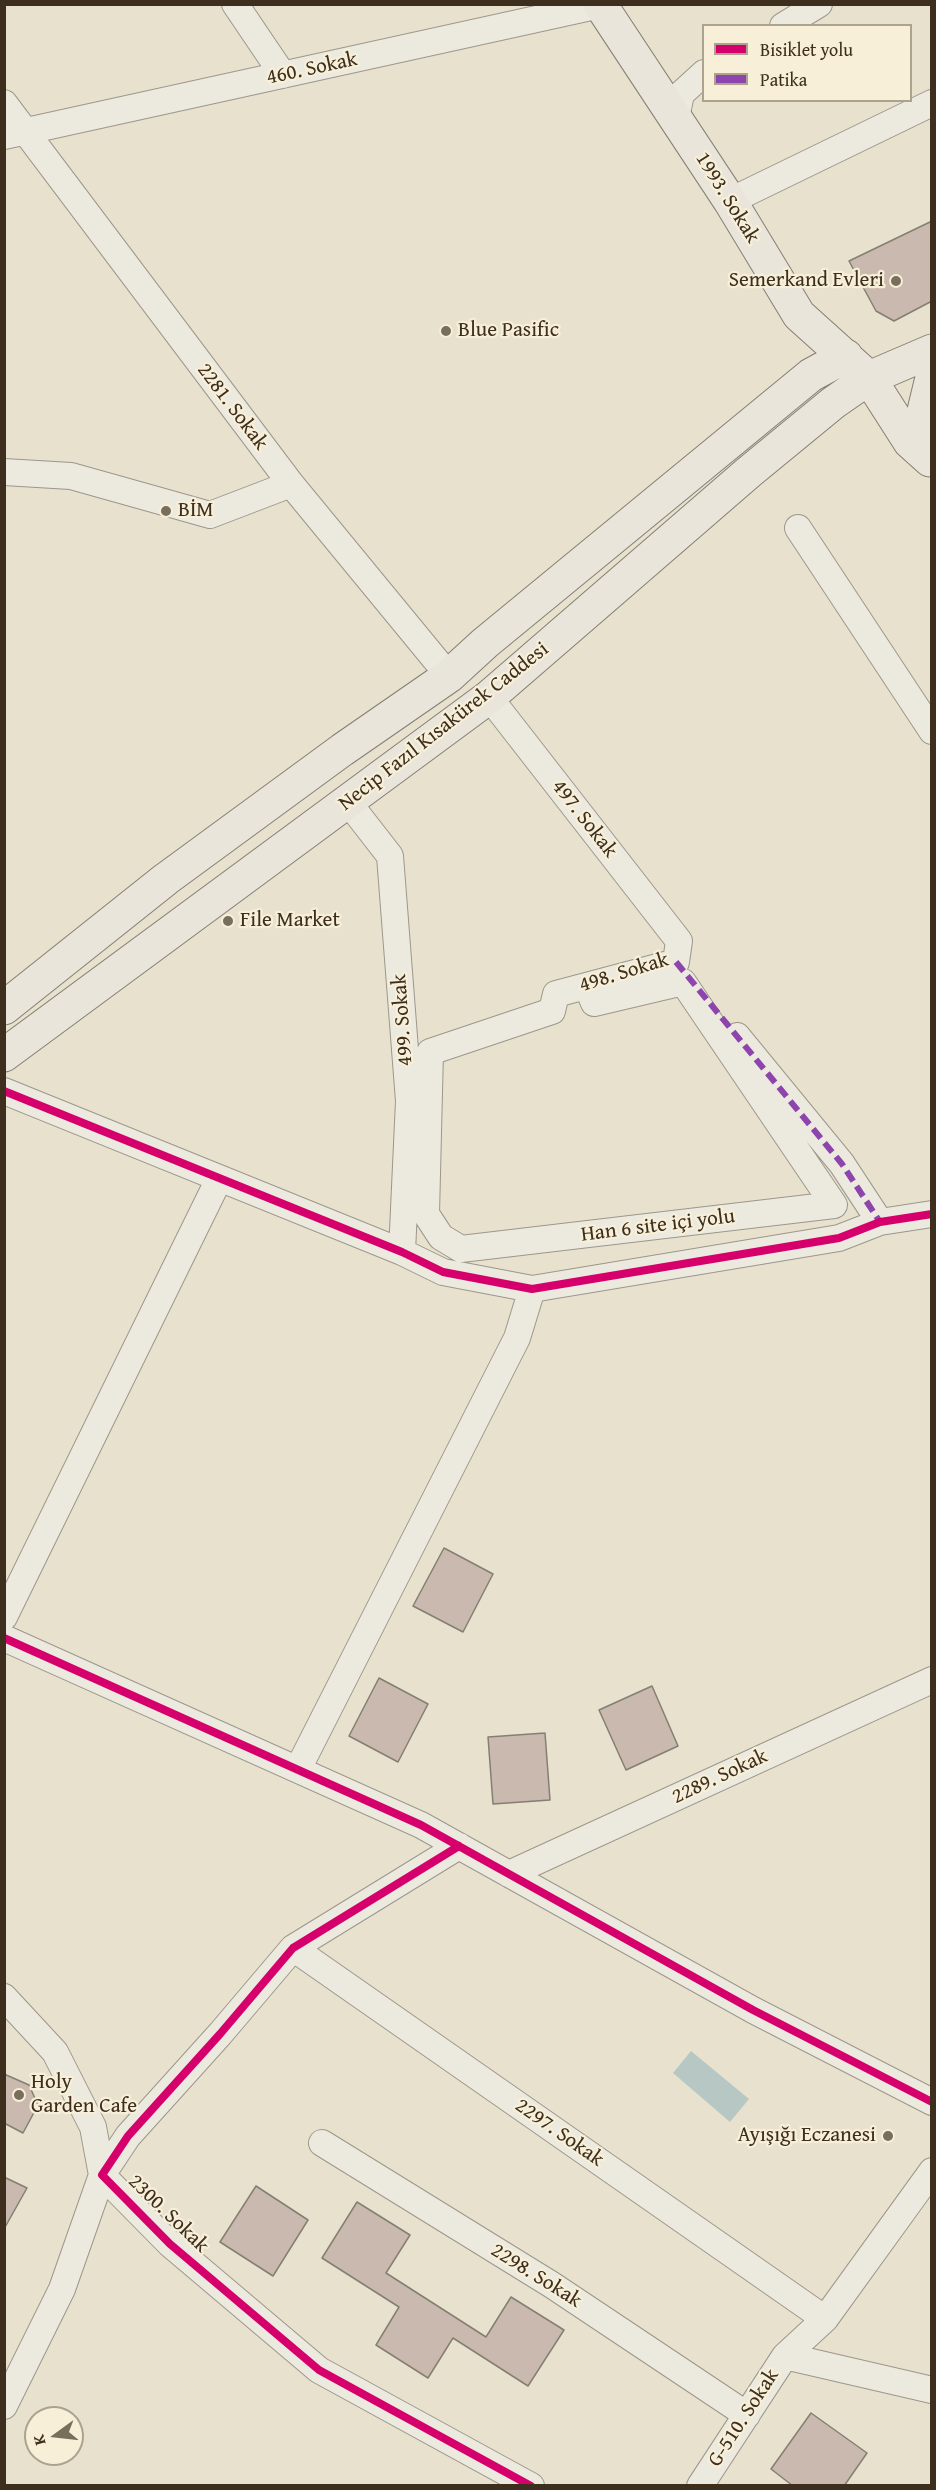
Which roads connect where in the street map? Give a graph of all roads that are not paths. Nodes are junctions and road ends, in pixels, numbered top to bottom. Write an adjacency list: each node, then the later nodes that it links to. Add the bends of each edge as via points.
1 (235, 4): 5 (street)
2 (819, 4): 4 (street)
3 (600, 5): 5 (street, 460. Sokak); 9 (main road, 1993. Sokak)
4 (786, 24)
5 (283, 75): 10 (street, 460. Sokak)
6 (702, 75): 9 (street, via 681,94)
7 (4, 103): 10 (street, 2281. Sokak)
8 (932, 103): 11 (street)
9 (676, 118): 11 (main road, 1993. Sokak)
10 (14, 134): 18 (street, 2281. Sokak)
11 (730, 201): 13 (main road, 1993. Sokak, via 799,315)
12 (932, 351): 14 (main road, Necip Fazıl Kısakürek Caddesi)
13 (846, 356): 14 (main road, 1993. Sokak); 20 (main road, Necip Fazıl Kısakürek Caddesi, via 811,375)
14 (869, 378): 16 (main road, 1993. Sokak, via 910,442); 21 (main road, Necip Fazıl Kısakürek Caddesi, via 748,472)
15 (932, 378): 16 (main road, via 923,415 924,440)
16 (931, 461)
17 (4, 472): 18 (street, via 71,476 210,515)
18 (291, 484): 20 (street, 2281. Sokak)
19 (798, 528): 22 (street)
20 (449, 676): 21 (main road); 27 (main road, Necip Fazıl Kısakürek Caddesi, via 166,879)
21 (489, 697): 23 (main road, Necip Fazıl Kısakürek Caddesi); 24 (street, 497. Sokak)
22 (932, 731)
23 (348, 802): 28 (main road, Necip Fazıl Kısakürek Caddesi); 33 (street, 499. Sokak, via 390,856 409,1101)
24 (677, 951): 25 (street, 498. Sokak); 32 (street, 497. Sokak, via 842,1164)
25 (587, 986): 26 (street, 498. Sokak); 26 (street, Han 6 site içi yolu, via 594,1003 683,982 834,1205 461,1249 441,1237 426,1214 430,1052 552,1011)
26 (556, 994)
27 (4, 1008)
28 (4, 1056)
29 (4, 1091): 30 (street)
30 (219, 1179): 33 (street); 35 (street)
31 (932, 1214): 32 (street)
32 (880, 1222): 34 (street, via 839,1238)
33 (402, 1252): 34 (street, via 443,1272)
34 (532, 1289): 38 (street, via 517,1338)
35 (4, 1617)
36 (4, 1638): 38 (street)
37 (932, 1680): 40 (street, 2289. Sokak)
38 (298, 1769): 39 (street)
39 (459, 1846): 40 (street); 41 (street, 2300. Sokak)
40 (509, 1874): 43 (street, via 753,2010)
41 (293, 1948): 46 (street, 2300. Sokak, via 128,2136); 47 (street, 2297. Sokak)
42 (4, 1997): 46 (street, via 55,2052 93,2127)
43 (932, 2102)
44 (322, 2143): 51 (street, 2298. Sokak, via 552,2285)
45 (932, 2171): 47 (street)
46 (102, 2175): 50 (street, via 62,2289); 52 (street, 2300. Sokak, via 170,2244 319,2370)
47 (825, 2319): 48 (street)
48 (785, 2356): 49 (street, G-510. Sokak); 51 (street, G-510. Sokak)
49 (932, 2390)
50 (4, 2406)
51 (747, 2415): 53 (street, G-510. Sokak)
52 (531, 2486)
53 (700, 2486)

